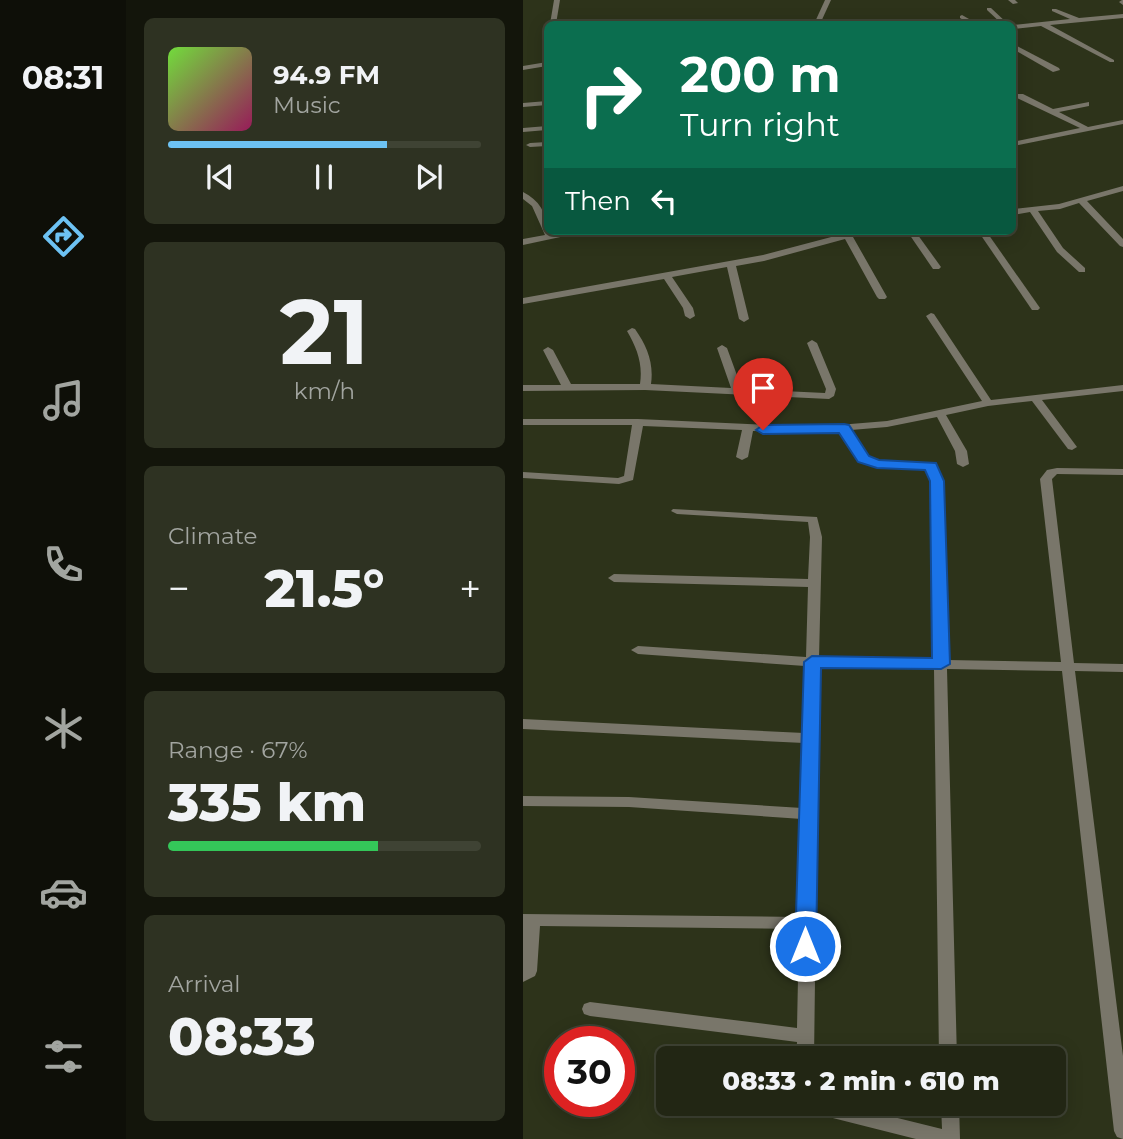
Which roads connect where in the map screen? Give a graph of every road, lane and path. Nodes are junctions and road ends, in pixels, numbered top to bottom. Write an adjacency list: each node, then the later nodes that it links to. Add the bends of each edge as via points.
1 (557, 0): 9 (street)
2 (828, 0): 10 (street)
3 (989, 9): 12 (street)
4 (1054, 10): 8 (street)
5 (1123, 16): 7 (street)
6 (962, 17): 11 (street)
7 (1107, 18): 8 (street); 15 (street)
8 (1077, 20): 13 (street)
9 (554, 21)
10 (818, 21)
11 (969, 21)
12 (1002, 21)
13 (1042, 24): 14 (street); 17 (street)
14 (1016, 27)
15 (1123, 27)
16 (1016, 48): 20 (street)
17 (1112, 61)
18 (544, 64): 19 (street)
19 (523, 68)
20 (1056, 70)
21 (1020, 96): 25 (street)
22 (544, 103): 24 (street)
23 (1086, 104): 25 (street)
24 (523, 105)
25 (1051, 112): 28 (street)
26 (1123, 122): 28 (street)
27 (544, 128): 29 (street)
28 (1087, 129): 30 (street)
29 (523, 130)
30 (1016, 143)
31 (544, 144): 32 (street)
32 (530, 145)
33 (1123, 188): 35 (street)
34 (523, 195): 38 (street, via 536,205)
35 (1082, 201): 36 (street); 46 (street)
36 (1033, 210): 37 (street); 49 (street, via 1060,250)
37 (1016, 212)
38 (544, 223)
39 (555, 235): 44 (street)
40 (844, 235): 47 (street)
41 (848, 235): 51 (street)
42 (914, 235): 48 (street)
43 (985, 235): 53 (street)
44 (550, 236): 45 (street)
45 (523, 242)
46 (1123, 244)
47 (731, 264): 50 (street); 56 (street)
48 (936, 267)
49 (1082, 270)
50 (666, 275): 52 (street); 54 (street)
51 (882, 297)
52 (523, 301)
53 (1035, 308)
54 (690, 316)
55 (931, 316): 67 (street)
56 (744, 319)
57 (631, 331): 63 (street, via 646,359)
58 (812, 343): 65 (street, via 831,389 829,396)
59 (722, 348): 65 (street)
60 (548, 350): 61 (street)
61 (567, 386): 62 (street); 63 (street)
62 (523, 387)
63 (645, 387): 65 (street)
64 (1121, 391): 66 (street)
65 (738, 393)
66 (1034, 397): 67 (street); 73 (street)
67 (989, 403): 68 (street)
68 (940, 413): 71 (street); 75 (street, via 961,451)
69 (523, 422): 70 (street)
70 (638, 422): 72 (street); 77 (street, via 631,472 625,480)
71 (844, 428): 72 (street); 83 (street, via 864,459 934,469)
72 (748, 429): 74 (street)
73 (1071, 447)
74 (742, 457)
75 (963, 464)
76 (1123, 472): 84 (street, via 1057,471 1046,479)
77 (523, 475)
78 (677, 511): 80 (street, via 813,519)
79 (614, 578): 80 (street)
80 (813, 583): 82 (street)
81 (638, 650): 82 (street)
82 (812, 662): 83 (street); 87 (street)
83 (941, 664): 84 (street); 96 (street)
84 (1069, 666): 85 (street); 99 (street)
85 (1123, 668)
86 (523, 724): 87 (street)
87 (809, 738): 89 (street)
88 (523, 801): 89 (street, via 629,802)
89 (807, 814): 91 (street)
90 (527, 920): 91 (street); 92 (street, via 529,971)
91 (805, 923): 94 (street)
92 (523, 975)
93 (590, 1009): 94 (street)
94 (805, 1036): 95 (street)
95 (805, 1046)
96 (948, 1046)
97 (857, 1116): 100 (street)
98 (950, 1116): 100 (street)
99 (1123, 1131)
100 (949, 1139)

